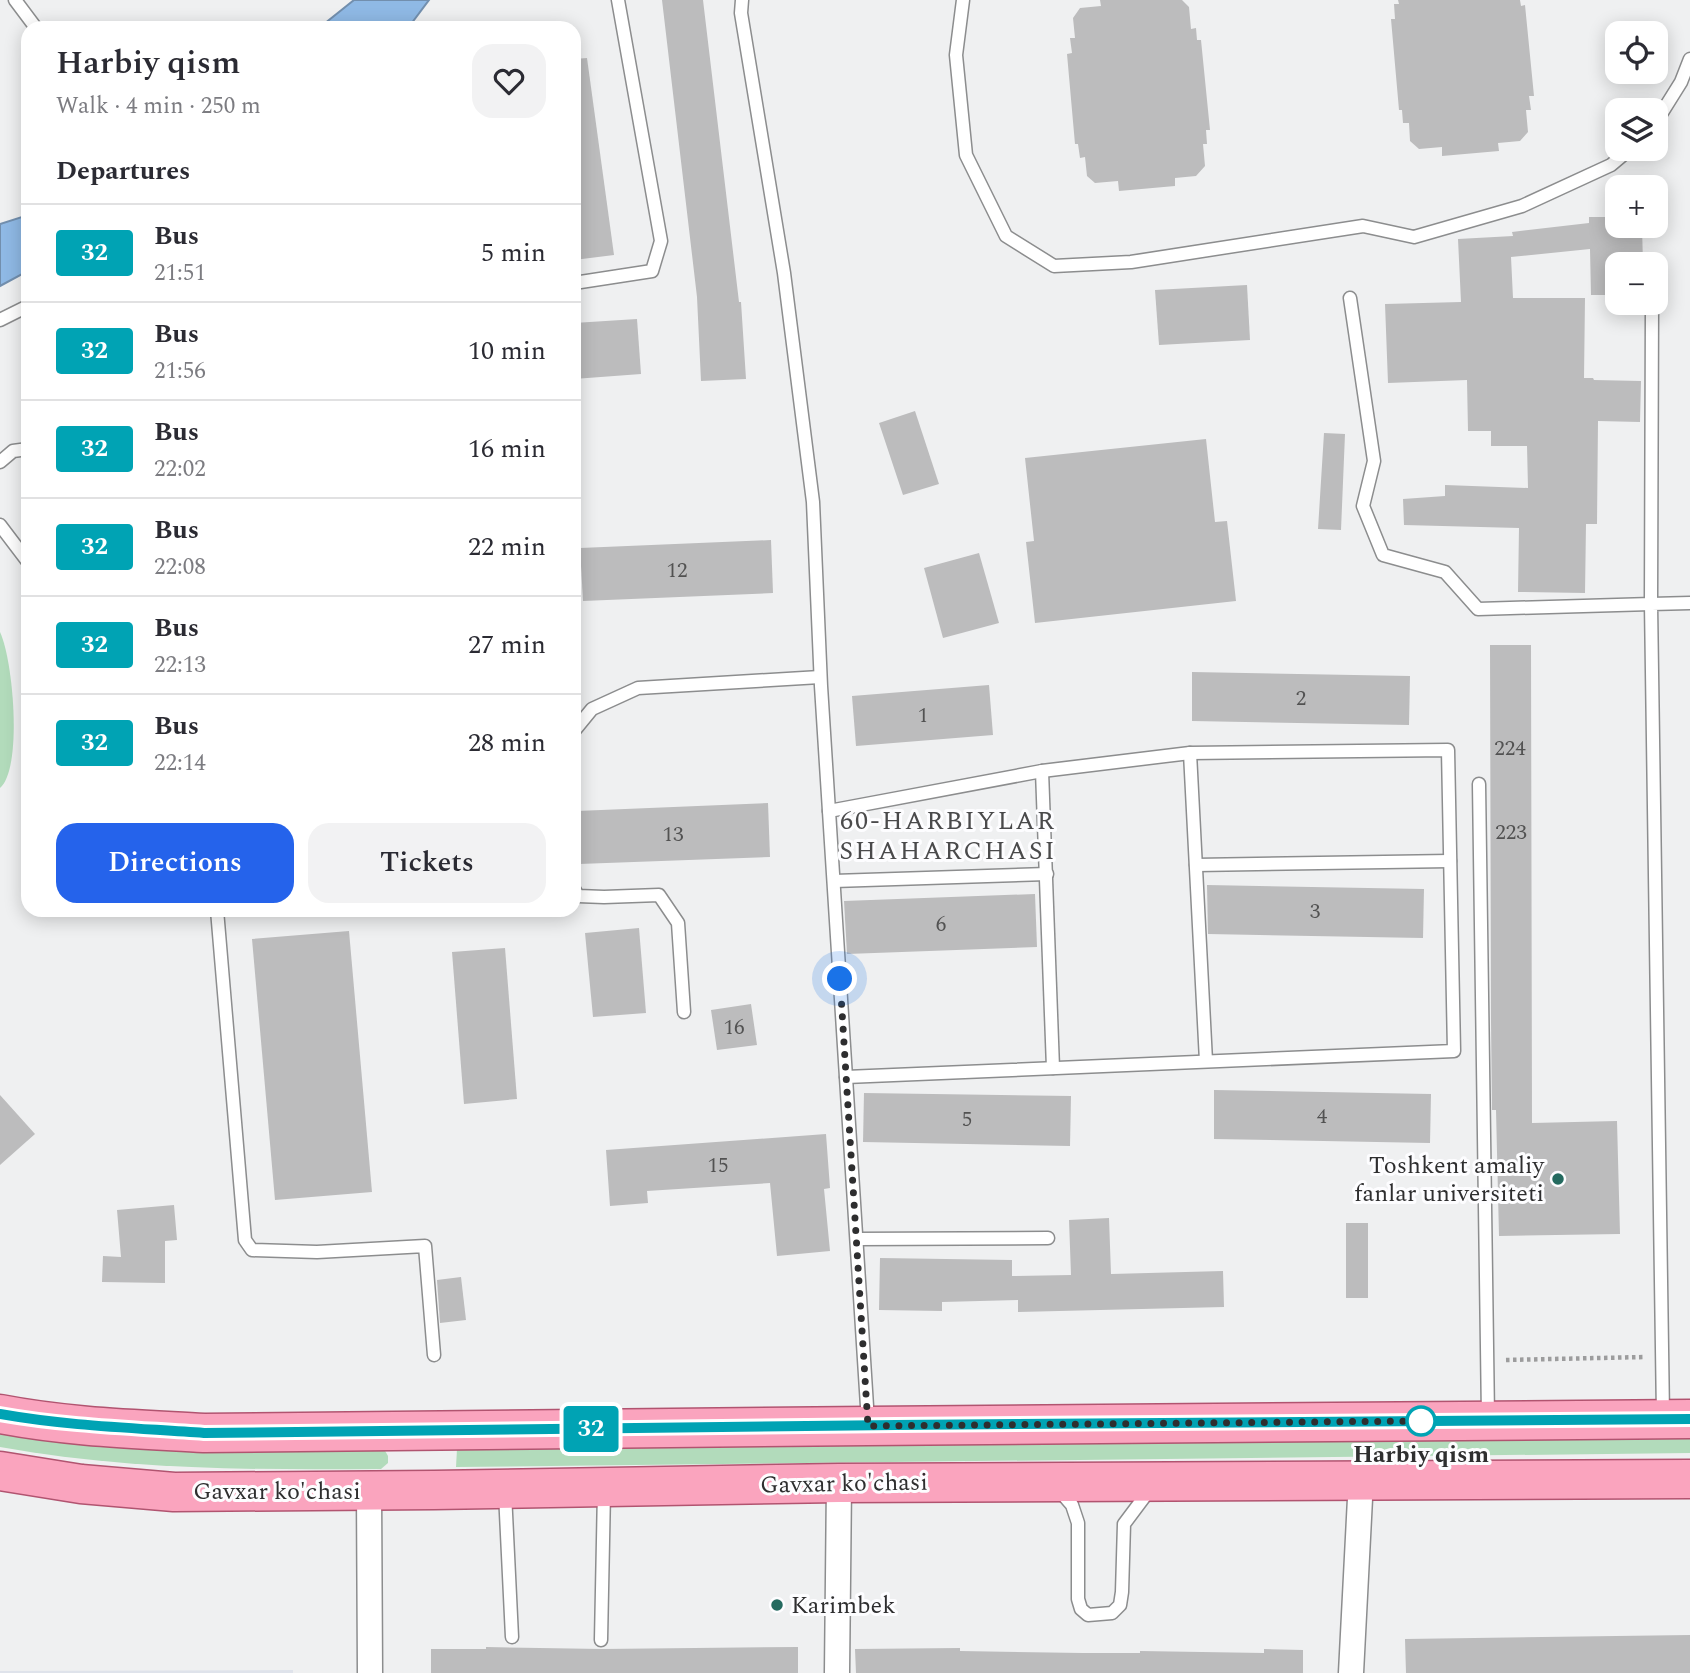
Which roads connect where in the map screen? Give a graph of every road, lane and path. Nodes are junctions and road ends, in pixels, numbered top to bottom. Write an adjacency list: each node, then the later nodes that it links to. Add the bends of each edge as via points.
1 (15, 0): 5 (lane)
2 (618, 0): 9 (lane, via 660,242 652,271)
3 (742, 0): 20 (lane, via 813,502)
4 (963, 0): 8 (lane, via 956,55 966,155 1006,236 1054,266 1131,262 1363,226 1414,237 1522,206)
5 (31, 21)
6 (1690, 59): 7 (lane)
7 (1668, 103)
8 (1616, 161)
9 (581, 282)
10 (1350, 298): 19 (lane, via 1374,461 1363,506 1383,555 1445,572 1478,608)
11 (21, 310): 13 (lane)
12 (1651, 315): 19 (lane)
13 (0, 320)
14 (21, 450): 15 (lane)
15 (0, 462)
16 (0, 525): 17 (lane)
17 (21, 553)
18 (1690, 603): 19 (lane)
19 (1651, 604): 40 (lane)
20 (820, 677): 21 (lane, via 638,688 592,709); 25 (lane)
21 (581, 722)
22 (1189, 752): 23 (lane); 26 (lane, via 1448,750); 27 (lane)
23 (1042, 771): 25 (lane); 28 (lane)
24 (1479, 784): 39 (lane)
25 (829, 811): 29 (lane)
26 (1450, 861): 27 (lane); 33 (lane, via 1454,1051)
27 (1196, 864): 33 (lane)
28 (1047, 874): 29 (lane); 34 (lane)
29 (834, 881): 35 (lane)
30 (581, 896): 32 (lane, via 659,895 678,923)
31 (218, 917): 38 (lane, via 245,1240 252,1250 317,1252 425,1245)
32 (684, 1012)
33 (1206, 1061): 34 (lane)
34 (1053, 1068): 35 (lane)
35 (846, 1077): 36 (lane)
36 (857, 1238): 37 (lane); 44 (lane)
37 (1048, 1238)
38 (434, 1355)
39 (1487, 1360): 40 (path, via 1646,1357); 43 (lane)
40 (1662, 1370): 42 (lane)
41 (0, 1414): 45 (main road, via 204,1433)
42 (1676, 1419): 43 (main road)
43 (1488, 1421): 44 (main road)
44 (868, 1426): 45 (main road)
45 (432, 1431): 54 (main road, via 417,1446 413,1462 419,1478)
46 (0, 1471): 55 (main road, Gavxar ko'chasi, via 174,1492)
47 (1361, 1479): 48 (main road, Gavxar ko'chasi); 50 (main road, Gavxar ko'chasi); 60 (street)
48 (1690, 1479)
49 (1052, 1481): 50 (main road, Gavxar ko'chasi); 50 (lane, via 1072,1505 1078,1523 1078,1599 1088,1615 1112,1613 1120,1605 1124,1524); 51 (main road, Gavxar ko'chasi)
50 (1156, 1481)
51 (839, 1483): 52 (main road, Gavxar ko'chasi); 59 (street)
52 (604, 1487): 53 (main road, Gavxar ko'chasi); 57 (lane)
53 (505, 1489): 54 (main road, Gavxar ko'chasi); 56 (lane)
54 (434, 1490): 55 (main road, Gavxar ko'chasi)
55 (369, 1491): 58 (street)
56 (512, 1637)
57 (601, 1640)
58 (370, 1673)
59 (837, 1673)
60 (1351, 1673)

